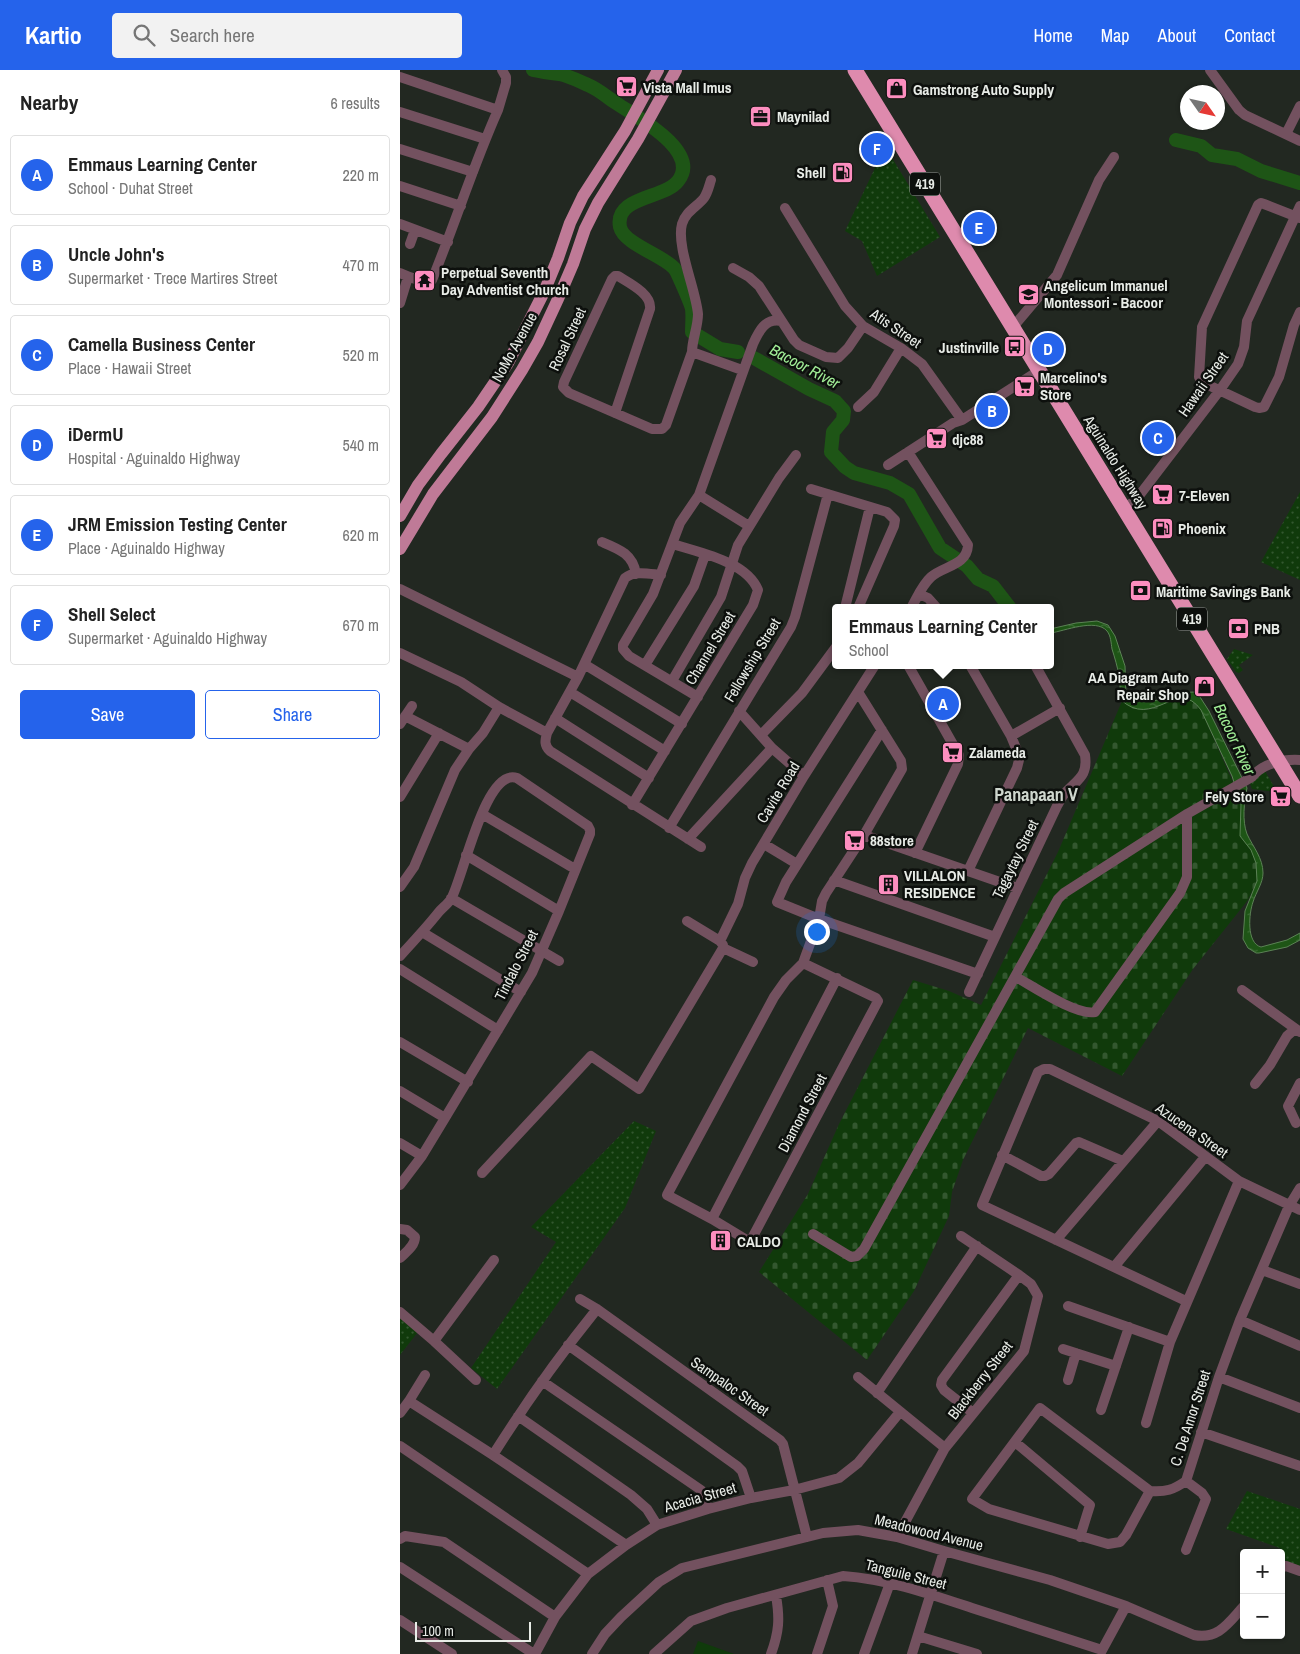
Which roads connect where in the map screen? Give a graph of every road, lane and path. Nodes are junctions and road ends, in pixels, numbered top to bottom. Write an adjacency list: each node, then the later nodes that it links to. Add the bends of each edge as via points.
1 (412, 70): 7 (street)
2 (502, 70): 9 (street, via 506,83)
3 (658, 70): 51 (main road, NoMo Avenue, via 625,131 582,196 544,292 508,362 418,485)
4 (676, 70): 55 (main road, NoMo Avenue, via 585,229 558,299 522,370 492,417 432,494)
5 (855, 70): 34 (highway, Aguinaldo Highway / 419)
6 (1210, 70): 11 (street, via 1238,110)
7 (402, 77): 9 (street)
8 (1300, 106): 11 (street)
9 (498, 110): 12 (street)
10 (400, 112): 12 (street)
11 (1286, 134): 13 (street)
12 (485, 139): 16 (street)
13 (1300, 141)
14 (400, 149): 16 (street)
15 (1114, 157): 34 (street, via 1099,180 1057,275)
16 (473, 172): 19 (street)
17 (711, 180): 36 (street, via 708,192 688,212 682,227 698,314)
18 (400, 186): 19 (street)
19 (461, 206): 25 (street)
20 (1300, 206): 22 (street, Hawaii Street)
21 (785, 208): 32 (street, Atis Street, via 845,306)
22 (1298, 217): 39 (street, Hawaii Street, via 1247,321 1240,360); 39 (street, via 1261,203 1258,205 1201,332 1199,376 1204,383)
23 (400, 224): 24 (street)
24 (415, 230): 25 (street); 26 (street)
25 (448, 242): 28 (street, via 432,280)
26 (410, 244)
27 (733, 268): 31 (street, via 759,286)
28 (404, 275): 29 (street)
29 (400, 303)
30 (1300, 312): 33 (street)
31 (781, 321): 32 (street, via 799,344 832,358 844,354); 38 (street, via 774,320 764,326)
32 (863, 326): 35 (street, Atis Street)
33 (1297, 326): 39 (street, via 1279,377 1264,407 1255,407)
34 (1013, 327): 37 (highway, Aguinaldo Highway / 419)
35 (901, 348): 40 (street, via 874,392); 42 (street, Atis Street, via 922,364)
36 (692, 350): 38 (street); 41 (street, Rosal Street, via 662,429 652,429)
37 (1038, 368): 42 (street); 50 (highway, Aguinaldo Highway / 419)
38 (742, 370): 48 (street)
39 (1220, 390): 50 (street, Hawaii Street, via 1135,501)
40 (858, 407)
41 (615, 414): 41 (street, Rosal Street, via 569,393 563,387 613,277 618,276 649,299 651,304)
42 (958, 420): 43 (street)
43 (908, 452): 45 (street); 61 (street, via 968,545 960,560 932,576)
44 (796, 455): 52 (street)
45 (888, 465)
46 (812, 488): 47 (street)
47 (828, 494): 49 (street); 82 (street, Fellowship Street, via 793,622)
48 (699, 495): 52 (street); 54 (street, via 680,522)
49 (870, 507): 62 (street); 63 (street, via 887,512 895,520)
50 (1124, 508): 95 (highway, Aguinaldo Highway / 419)
51 (400, 516)
52 (749, 526): 57 (street)
53 (602, 542): 58 (street, via 630,557)
54 (673, 544): 56 (street, Channel Street); 59 (street)
55 (400, 548)
56 (705, 555): 57 (street, Channel Street); 69 (street, via 694,586)
57 (732, 563): 75 (street, via 720,597); 78 (street, Channel Street, via 752,580 758,590 753,606)
58 (636, 574): 59 (street); 68 (street, via 626,578)
59 (661, 575): 69 (street, via 654,594 623,645 625,653)
60 (400, 589): 74 (street)
61 (919, 594): 64 (street); 65 (street)
62 (846, 604)
63 (860, 604)
64 (913, 604)
65 (933, 604)
66 (832, 652): 89 (street, via 802,693)
67 (400, 653): 80 (street, via 461,682)
68 (584, 664): 74 (street); 85 (street)
69 (645, 665): 75 (street)
70 (872, 669): 77 (street, Cavite Road)
71 (910, 669): 108 (street, via 959,755 958,764)
72 (972, 669): 90 (street)
73 (1037, 669): 81 (street, Tagaytay Street)
74 (578, 677): 76 (street)
75 (672, 681): 78 (street)
76 (570, 692): 83 (street); 93 (street)
77 (858, 692): 86 (street); 96 (street, Cavite Road)
78 (698, 697): 85 (street, Channel Street)
79 (412, 706): 84 (street)
80 (499, 707): 88 (street); 92 (street)
81 (1060, 708): 90 (street); 115 (street, Tagaytay Street, via 1086,764 1083,774 1057,806)
82 (740, 711): 89 (street); 103 (street, Fellowship Street)
83 (555, 718): 88 (street); 97 (street)
84 (403, 720): 87 (street)
85 (682, 724): 93 (street, Channel Street)
86 (882, 730): 104 (street, via 901,761 902,769); 110 (street)
87 (438, 733): 92 (street); 99 (street)
88 (547, 733): 100 (street, via 546,747)
89 (761, 735): 91 (street)
90 (1011, 736): 112 (street, via 1018,753 1017,768)
91 (772, 748): 96 (street); 105 (street)
92 (469, 749): 114 (street, via 455,770 414,868)
93 (665, 751): 97 (street, Channel Street)
94 (1300, 760): 95 (street)
95 (1278, 761): 98 (highway, Aguinaldo Highway / 419); 102 (street)
96 (804, 776): 106 (street, Cavite Road)
97 (649, 778): 100 (street, Channel Street)
98 (1300, 796)
99 (400, 797)
100 (632, 805): 103 (street)
101 (482, 814): 109 (street); 111 (street); 111 (street, Tindalo Street, via 503,780 512,776 522,781 588,826 590,834)
102 (1187, 814): 130 (street, via 1064,893); 130 (street, via 1186,882 1095,1012 1076,1010)
103 (669, 828): 105 (street)
104 (864, 835): 108 (street); 113 (street)
105 (688, 839): 107 (street)
106 (764, 844): 110 (street); 122 (street, Cavite Road, via 745,878)
107 (701, 847)
108 (915, 853): 112 (street)
109 (466, 855): 116 (street); 117 (street)
110 (797, 864): 118 (street, via 777,902)
111 (575, 869): 117 (street, Tindalo Street)
112 (968, 871): 115 (street)
113 (834, 880): 118 (street, via 822,901); 121 (street)
114 (400, 887)
115 (1017, 888): 121 (street, Tagaytay Street)
116 (451, 898): 120 (street); 123 (street)
117 (559, 911): 123 (street, Tindalo Street)
118 (819, 919): 127 (street); 129 (street)
119 (687, 921): 122 (street)
120 (422, 932): 124 (street); 133 (street)
121 (995, 937): 129 (street, Tagaytay Street)
122 (722, 945): 126 (street); 150 (street, Cavite Road, via 639,1089 591,1056)
123 (542, 952): 125 (street); 133 (street, Tindalo Street)
124 (400, 956)
125 (559, 961)
126 (753, 962)
127 (803, 962): 131 (street); 156 (street, via 774,997 667,1195)
128 (400, 970): 135 (street)
129 (978, 974): 134 (street, Tagaytay Street)
130 (1016, 977): 158 (street, via 864,1249 851,1257)
131 (837, 978): 156 (street); 156 (street, Diamond Street, via 876,998 876,1006 750,1242)
132 (1242, 990): 136 (street)
133 (521, 992): 135 (street, Tindalo Street)
134 (969, 992)
135 (498, 1030): 138 (street, Tindalo Street)
136 (1299, 1031): 140 (street, via 1287,1036)
137 (400, 1042): 138 (street)
138 (468, 1082): 142 (street, Tindalo Street)
139 (1300, 1083): 144 (street, via 1288,1106)
140 (1255, 1084)
141 (400, 1091): 142 (street)
142 (445, 1118): 147 (street, Tindalo Street)
143 (1158, 1121): 146 (street, Azucena Street, via 1044,1069 1038,1072); 148 (street, Azucena Street); 149 (street)
144 (1296, 1123)
145 (400, 1143): 147 (street)
146 (1002, 1155): 149 (street, via 1041,1176 1049,1174 1079,1142); 160 (street, via 982,1205)
147 (422, 1156): 152 (street, Tindalo Street)
148 (1205, 1157): 151 (street, Azucena Street); 164 (street)
149 (1123, 1160): 160 (street)
150 (482, 1173)
151 (1240, 1181): 154 (street, Azucena Street); 169 (street)
152 (400, 1185)
153 (1300, 1188): 154 (street, C. De Amor Street)
154 (1289, 1206): 155 (street, Azucena Street); 165 (street, C. De Amor Street)
155 (1300, 1210)
156 (712, 1219)
157 (400, 1229): 162 (street, via 415,1237 415,1243)
158 (812, 1234)
159 (962, 1236): 161 (street, Blackberry Street)
160 (1056, 1240): 164 (street)
161 (977, 1246): 166 (street, Blackberry Street); 188 (street)
162 (400, 1258)
163 (494, 1260): 175 (street)
164 (1114, 1267): 169 (street)
165 (1262, 1270): 167 (street); 173 (street, C. De Amor Street)
166 (1019, 1275): 194 (street, Blackberry Street, via 1031,1284 1038,1296 1024,1351); 194 (street, via 942,1380 944,1390)
167 (1300, 1284)
168 (580, 1299): 171 (street, Sampaloc Street)
169 (1186, 1301): 176 (street)
170 (1068, 1306): 174 (street)
171 (597, 1309): 177 (street); 204 (street, Sampaloc Street, via 780,1440)
172 (401, 1314): 175 (street)
173 (1240, 1320): 178 (street); 184 (street, C. De Amor Street)
174 (1129, 1327): 176 (street); 181 (street)
175 (434, 1341): 185 (street)
176 (1170, 1342): 196 (street)
177 (568, 1346): 187 (street); 206 (street, via 738,1466)
178 (1300, 1346)
179 (1062, 1349): 180 (street)
180 (1076, 1354): 181 (street); 186 (street)
181 (1116, 1366): 191 (street)
182 (425, 1375): 189 (street)
183 (858, 1377): 188 (street)
184 (1219, 1377): 190 (street); 197 (street, C. De Amor Street)
185 (476, 1380)
186 (1068, 1380)
187 (542, 1382): 195 (street); 207 (street, via 701,1490)
188 (877, 1393): 192 (street)
189 (409, 1401): 193 (street); 201 (street)
190 (1300, 1408)
191 (1101, 1410)
192 (900, 1412): 200 (street); 204 (street, Acacia Street, via 858,1463 839,1478)
193 (400, 1413)
194 (973, 1413): 200 (street, Blackberry Street)
195 (518, 1416): 201 (street); 208 (street, via 631,1495 647,1509)
196 (1146, 1423)
197 (1201, 1432): 202 (street); 203 (street, C. De Amor Street)
198 (1015, 1442): 205 (street, via 1040,1408); 211 (street, via 1090,1505); 211 (street, via 972,1499 989,1509)
199 (400, 1446): 219 (street)
200 (945, 1448): 210 (street, Blackberry Street)
201 (494, 1455): 213 (street)
202 (1300, 1466)
203 (1186, 1481): 205 (street, C. De Amor Street, via 1175,1489); 214 (street, via 1206,1499)
204 (794, 1490): 206 (street, Acacia Street); 209 (street, Sampaloc Street)
205 (1150, 1491): 211 (street, via 1120,1542 1108,1544)
206 (750, 1498): 207 (street, Acacia Street)
207 (708, 1509): 208 (street, Acacia Street)
208 (657, 1525): 213 (street, Acacia Street)
209 (807, 1537): 210 (street, Meadowood Avenue, via 858,1530); 233 (street, Meadowood Avenue, via 682,1568 659,1582 621,1617)
210 (897, 1537): 215 (street, Meadowood Avenue)
211 (1080, 1537)
212 (400, 1539): 226 (street, via 405,1536 444,1542)
213 (626, 1545): 219 (street, Acacia Street)
214 (1186, 1550)
215 (944, 1551): 222 (street); 224 (street, Meadowood Avenue, via 1050,1580)
216 (1285, 1566): 218 (street)
217 (400, 1567): 232 (street)
218 (1300, 1571)
219 (588, 1574): 226 (street, Acacia Street)
220 (827, 1580): 221 (street, Tanguile Street, via 843,1576); 223 (street, Tanguile Street); 236 (street, via 833,1606)
221 (890, 1583): 222 (street, Tanguile Street); 237 (street)
222 (931, 1594): 228 (street); 230 (street, Tanguile Street)
223 (776, 1596): 234 (street, Tanguile Street, via 691,1621); 235 (street, via 778,1631)
224 (1126, 1606): 225 (street, Meadowood Avenue, via 1202,1636 1216,1634); 230 (street)
225 (1240, 1610)
226 (555, 1617): 232 (street, Acacia Street)
227 (400, 1620): 231 (street)
228 (918, 1636): 229 (street); 238 (street)
229 (963, 1652): 239 (street)
230 (1101, 1652)
231 (452, 1654)
232 (535, 1654)
233 (592, 1654)
234 (654, 1654)
235 (771, 1654)
236 (817, 1654)
237 (864, 1654)
238 (912, 1654)
239 (977, 1654)

